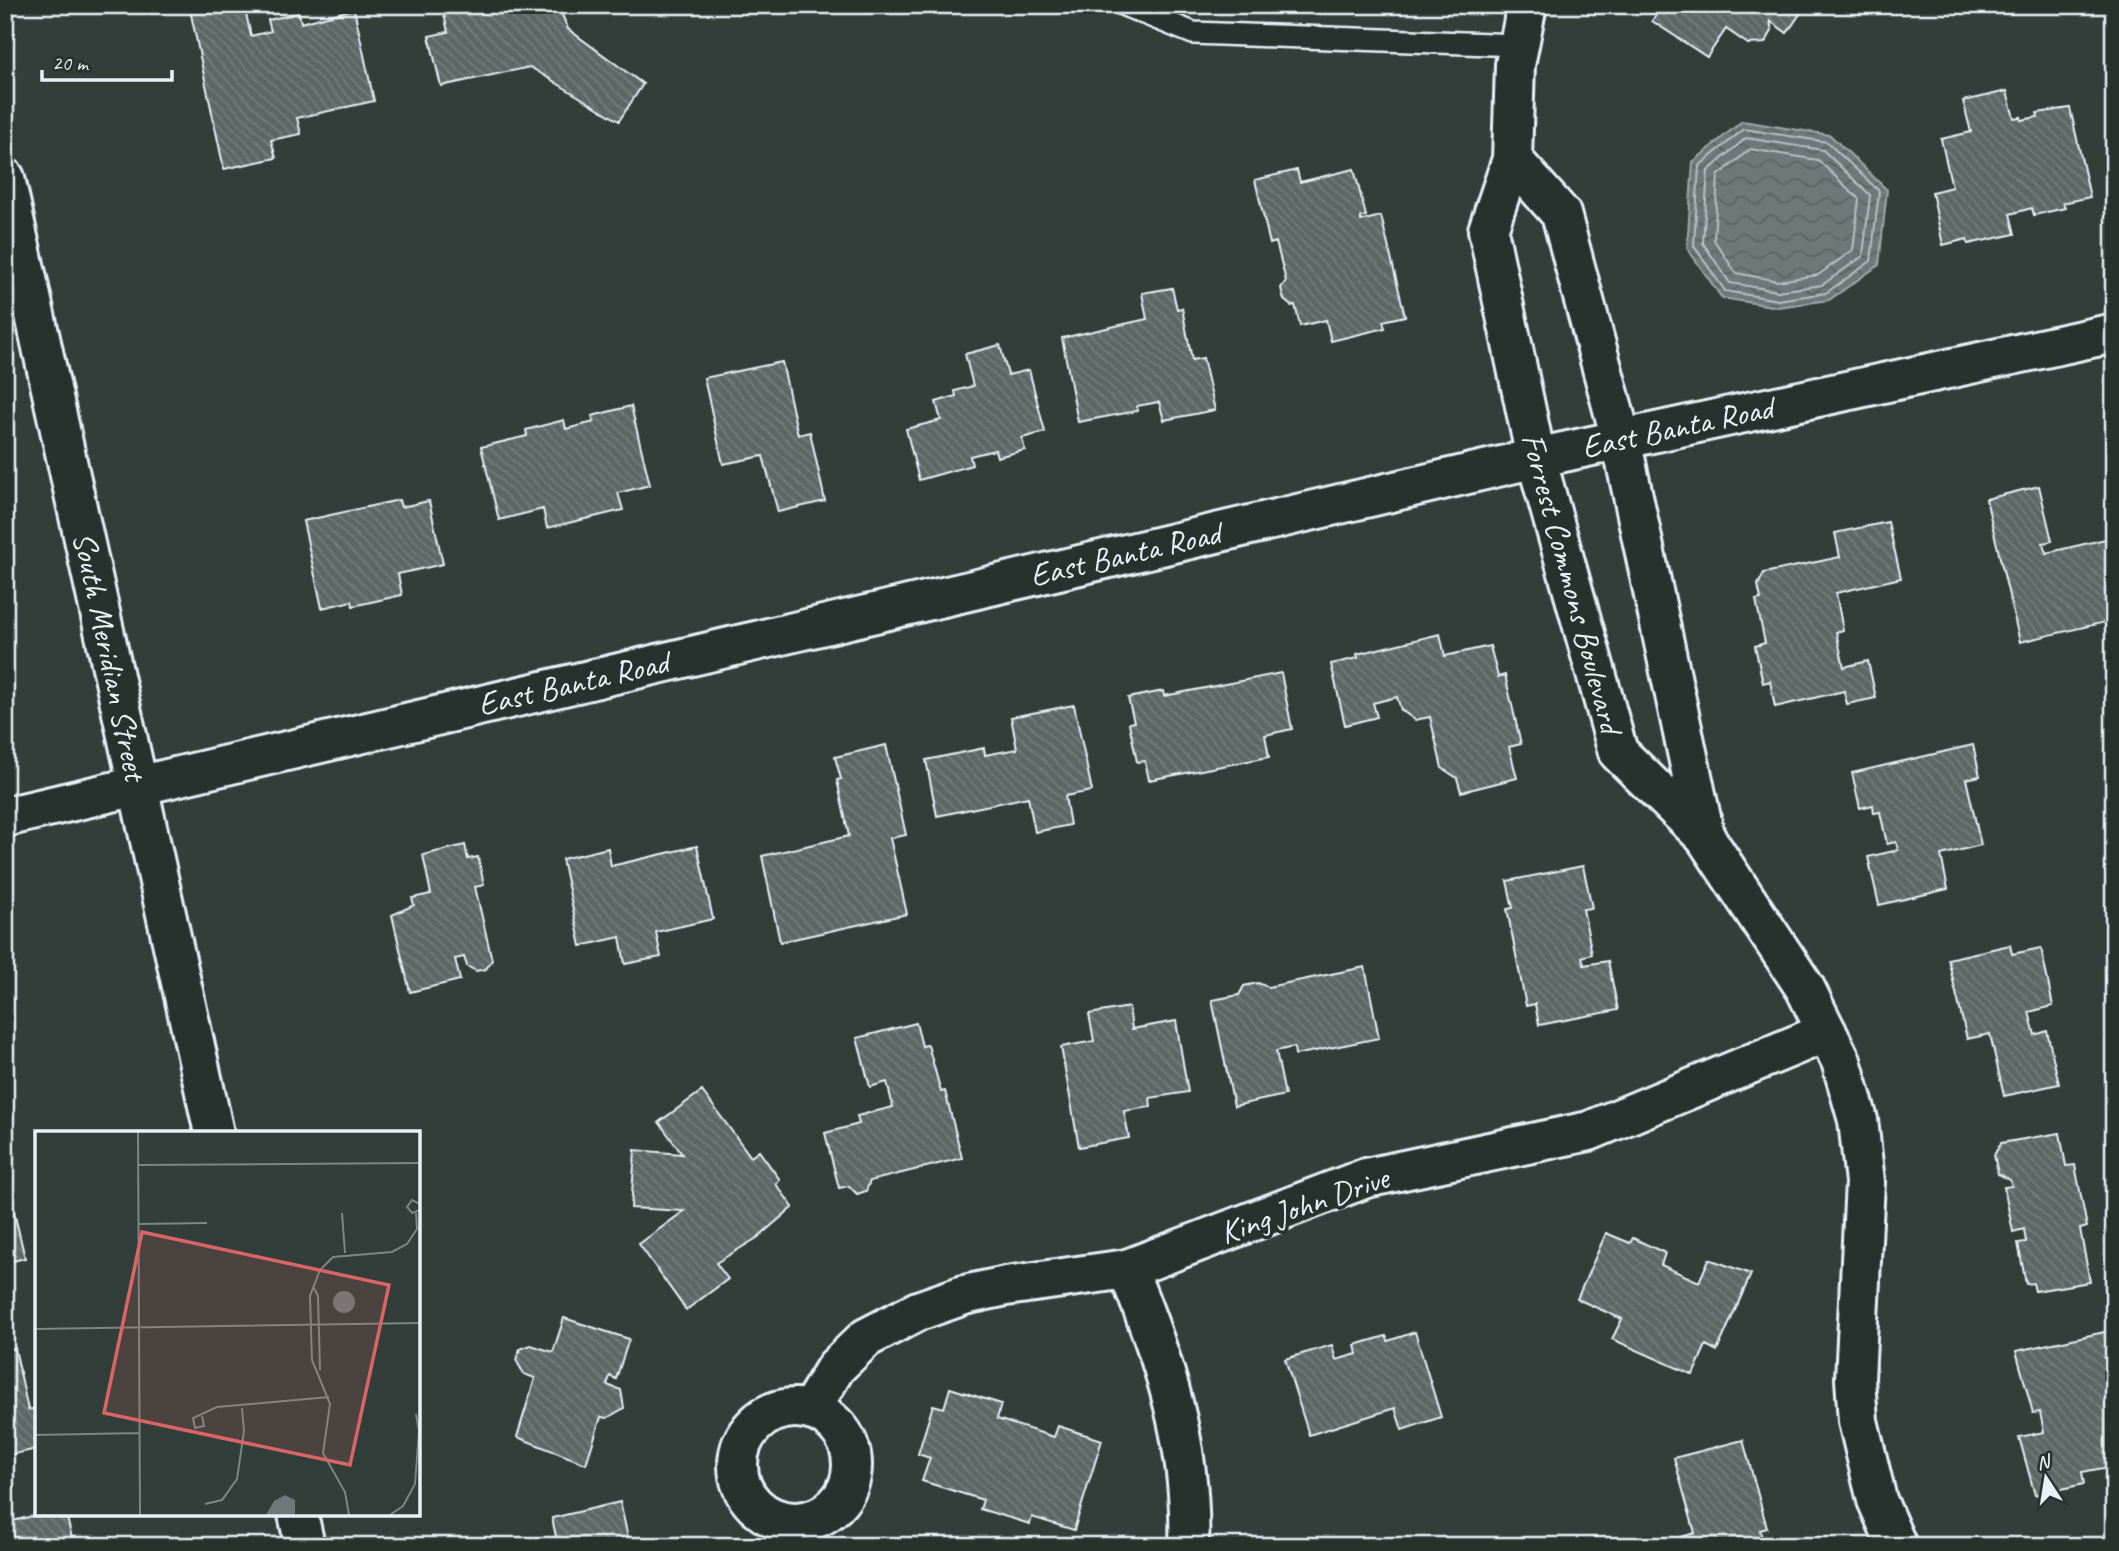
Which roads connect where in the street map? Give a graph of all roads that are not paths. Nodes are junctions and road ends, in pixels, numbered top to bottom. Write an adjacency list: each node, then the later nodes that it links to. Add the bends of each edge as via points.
1 (1124, 5): 3 (lane, via 1192,33)
2 (1527, 5): 3 (street, Forrest Commons Boulevard)
3 (1518, 45): 4 (street, Forrest Commons Boulevard)
4 (1512, 159): 7 (street, via 1560,214); 8 (street, Forrest Commons Boulevard, via 1488,230)
5 (5, 178): 9 (street, South Meridian Street)
6 (2114, 333): 7 (street, East Banta Road)
7 (1621, 439): 8 (street, East Banta Road); 11 (street)
8 (1536, 458): 9 (street, East Banta Road); 11 (street, Forrest Commons Boulevard, via 1618,752)
9 (138, 785): 10 (street, East Banta Road); 13 (street, South Meridian Street)
10 (5, 817)
11 (1705, 837): 12 (street, Forrest Commons Boulevard, via 1805,988)
12 (1827, 1032): 14 (street, King John Drive, via 1589,1131 1366,1178); 19 (street, Forrest Commons Boulevard, via 1848,1082 1864,1162 1855,1379 1858,1421 1877,1500)
13 (214, 1131)
14 (1127, 1269): 15 (street, King John Drive, via 1006,1286 919,1311 866,1338 836,1367); 18 (street, via 1158,1345 1174,1401 1185,1462)
15 (810, 1410)
16 (298, 1516): 17 (street)
17 (305, 1546)
18 (1189, 1546)
19 (1897, 1546)

